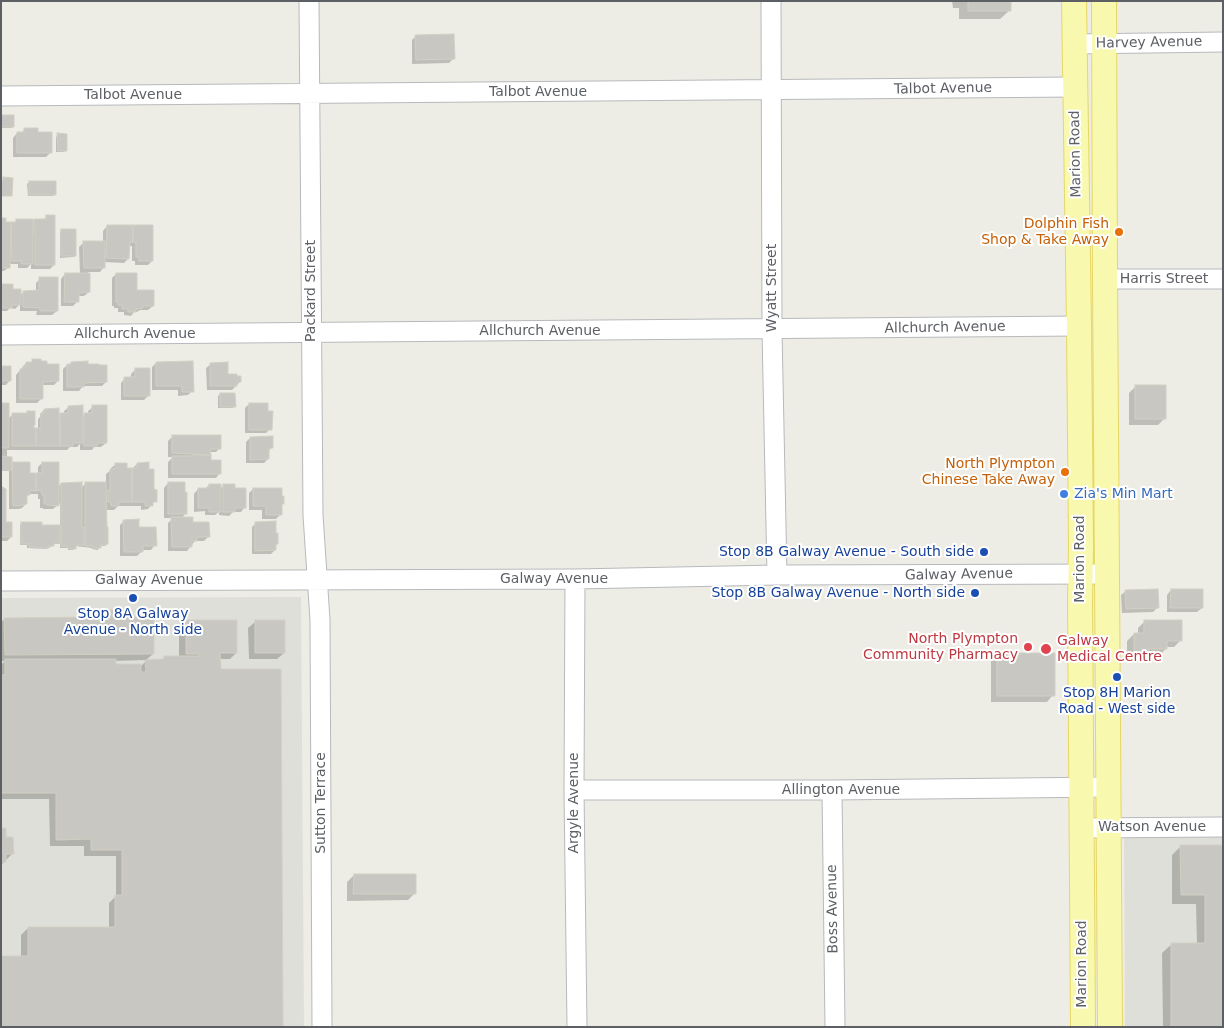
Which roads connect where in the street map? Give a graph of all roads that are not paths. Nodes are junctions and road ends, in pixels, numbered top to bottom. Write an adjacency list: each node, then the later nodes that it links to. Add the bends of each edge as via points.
1 (309, 1): 10 (street, Packard Street)
2 (771, 1): 9 (street, Wyatt Street)
3 (1074, 1): 6 (main road, Marion Road)
4 (1104, 1): 7 (main road, Marion Road)
5 (1223, 42): 7 (street, Harvey Avenue)
6 (1075, 44): 7 (street, Harvey Avenue); 8 (main road, Marion Road)
7 (1104, 44): 12 (main road, Marion Road)
8 (1075, 88): 9 (street, Talbot Avenue); 14 (main road, Marion Road)
9 (772, 90): 10 (street, Talbot Avenue); 15 (street, Wyatt Street)
10 (310, 93): 11 (street, Talbot Avenue); 16 (street, Packard Street)
11 (1, 96)
12 (1105, 279): 13 (street, Harris Street); 19 (main road, Marion Road)
13 (1223, 279)
14 (1079, 326): 15 (street, Allchurch Avenue); 18 (main road, Marion Road)
15 (772, 330): 16 (street, Allchurch Avenue); 20 (street, Wyatt Street)
16 (311, 333): 17 (street, Allchurch Avenue); 22 (street, Packard Street)
17 (1, 335)
18 (1080, 574): 19 (street, Galway Avenue); 20 (street, Galway Avenue); 24 (main road, Marion Road)
19 (1107, 574): 25 (main road, Marion Road)
20 (777, 576): 21 (street, Galway Avenue)
21 (575, 579): 22 (street, Galway Avenue); 26 (street, Argyle Avenue)
22 (316, 580): 23 (street, Galway Avenue); 31 (street, Sutton Terrace, via 320,620)
23 (1, 581)
24 (1081, 787): 25 (street, Allington Avenue); 27 (street, Allington Avenue); 29 (main road, Marion Road)
25 (1109, 787): 30 (main road, Marion Road)
26 (574, 790): 27 (street, Allington Avenue); 32 (street, Argyle Avenue)
27 (832, 790): 33 (street, Boss Avenue)
28 (1223, 827): 30 (street, Watson Avenue)
29 (1081, 828): 30 (street, Watson Avenue); 34 (main road, Marion Road)
30 (1109, 828): 35 (main road, Marion Road)
31 (322, 1027)
32 (577, 1027)
33 (835, 1027)
34 (1083, 1027)
35 (1110, 1027)

